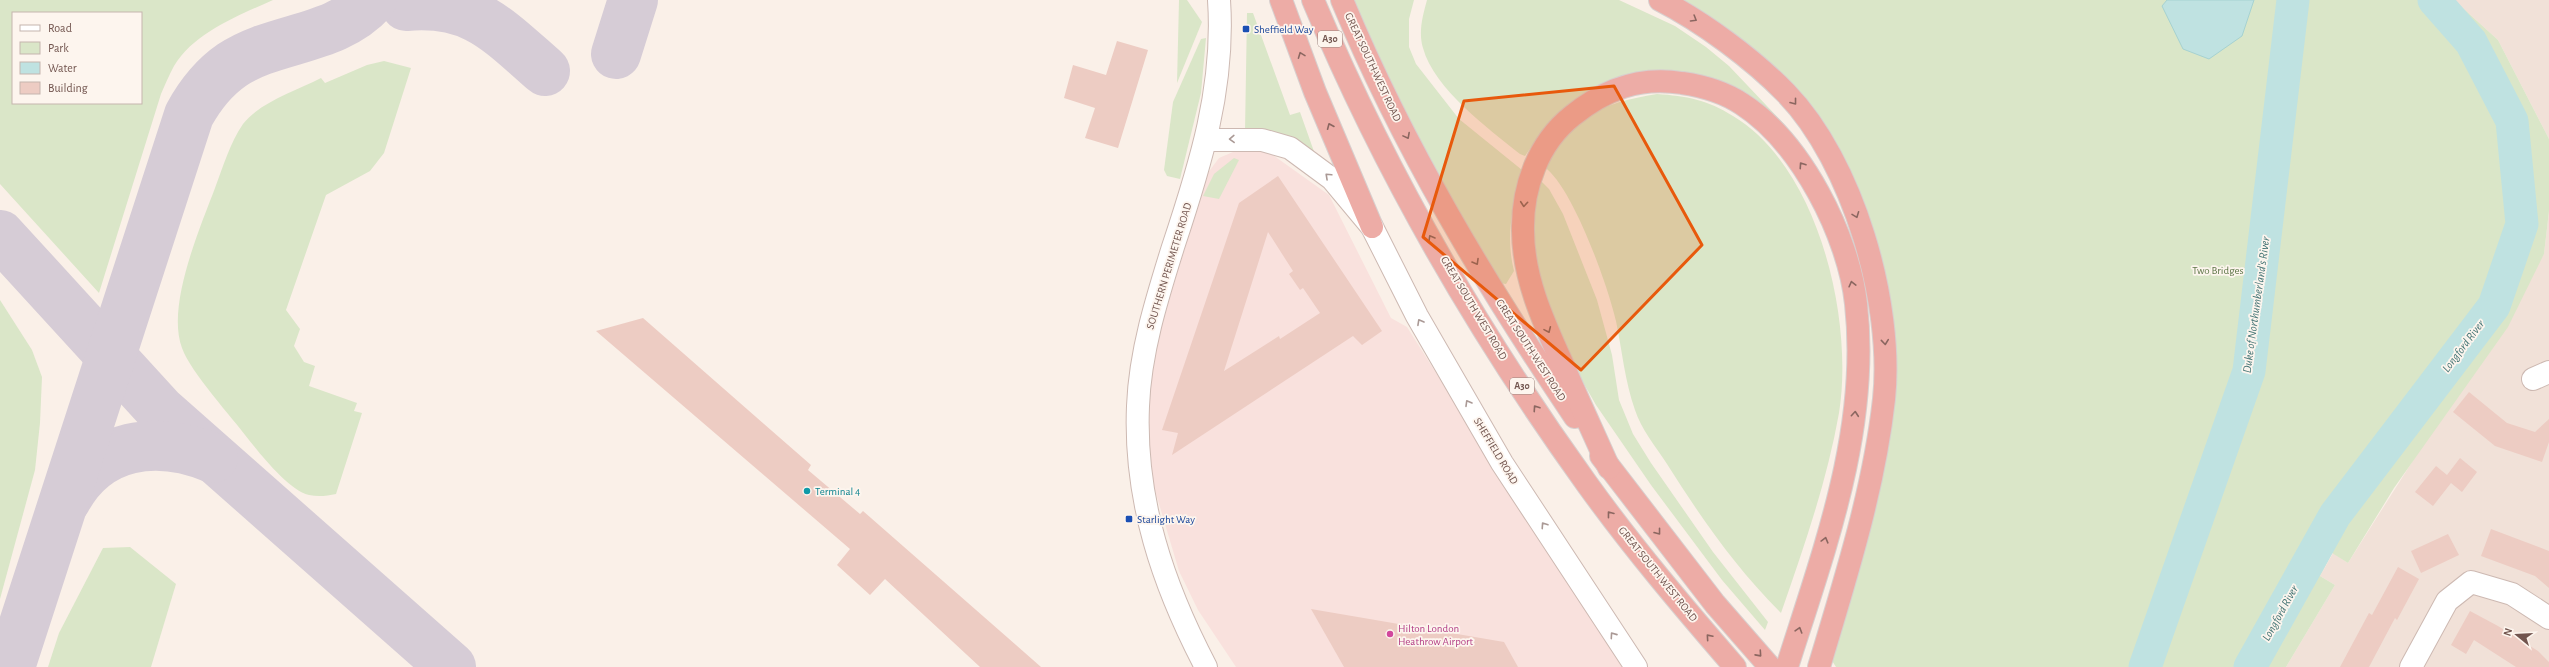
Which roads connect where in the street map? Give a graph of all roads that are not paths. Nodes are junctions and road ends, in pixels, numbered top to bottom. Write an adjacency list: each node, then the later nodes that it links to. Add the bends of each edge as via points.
1 (1219, 0): 6 (street, SOUTHERN PERIMETER ROAD, via 1220,54 1215,103)
2 (1280, 0): 7 (highway, one-way to 2, via 1315,92)
3 (1313, 0): 12 (highway, GREAT SOUTH WEST ROAD / A30, one-way to 3, via 1587,484 1472,310 1419,218 1370,124)
4 (1342, 0): 8 (highway, GREAT SOUTH-WEST ROAD / A30, one-way to 8, via 1394,113 1443,205 1496,297)
5 (1660, 0): 15 (highway, one-way to 15, via 1703,25 1786,93 1810,123 1835,166 1870,252 1879,290 1886,348 1884,399 1869,488)
6 (1206, 140): 7 (street, one-way to 6, via 1332,179 1290,148 1262,140); 10 (street, SOUTHERN PERIMETER ROAD, via 1150,329 1138,405 1140,475 1147,520 1156,552 1186,628)
7 (1372, 227): 11 (street, SHEFFIELD ROAD, one-way to 7, via 1502,463 1417,316)
8 (1609, 468): 13 (highway, GREAT SOUTH-WEST ROAD / A30, one-way to 13, via 1714,604); 14 (highway, one-way to 8, via 1815,578 1845,468 1855,419 1860,358 1856,301 1843,250 1829,214 1811,179 1791,149 1764,120 1742,104 1720,92 1698,86 1655,81 1621,88 1594,98 1562,124 1547,145 1534,166 1524,198 1522,231 1525,260 1533,291)
9 (2549, 618): 16 (street, via 2512,594 2471,582 2447,601)
10 (1206, 667)
11 (1636, 667)
12 (1735, 667)
13 (1770, 667)
14 (1787, 667)
15 (1819, 667)
16 (2411, 667)

